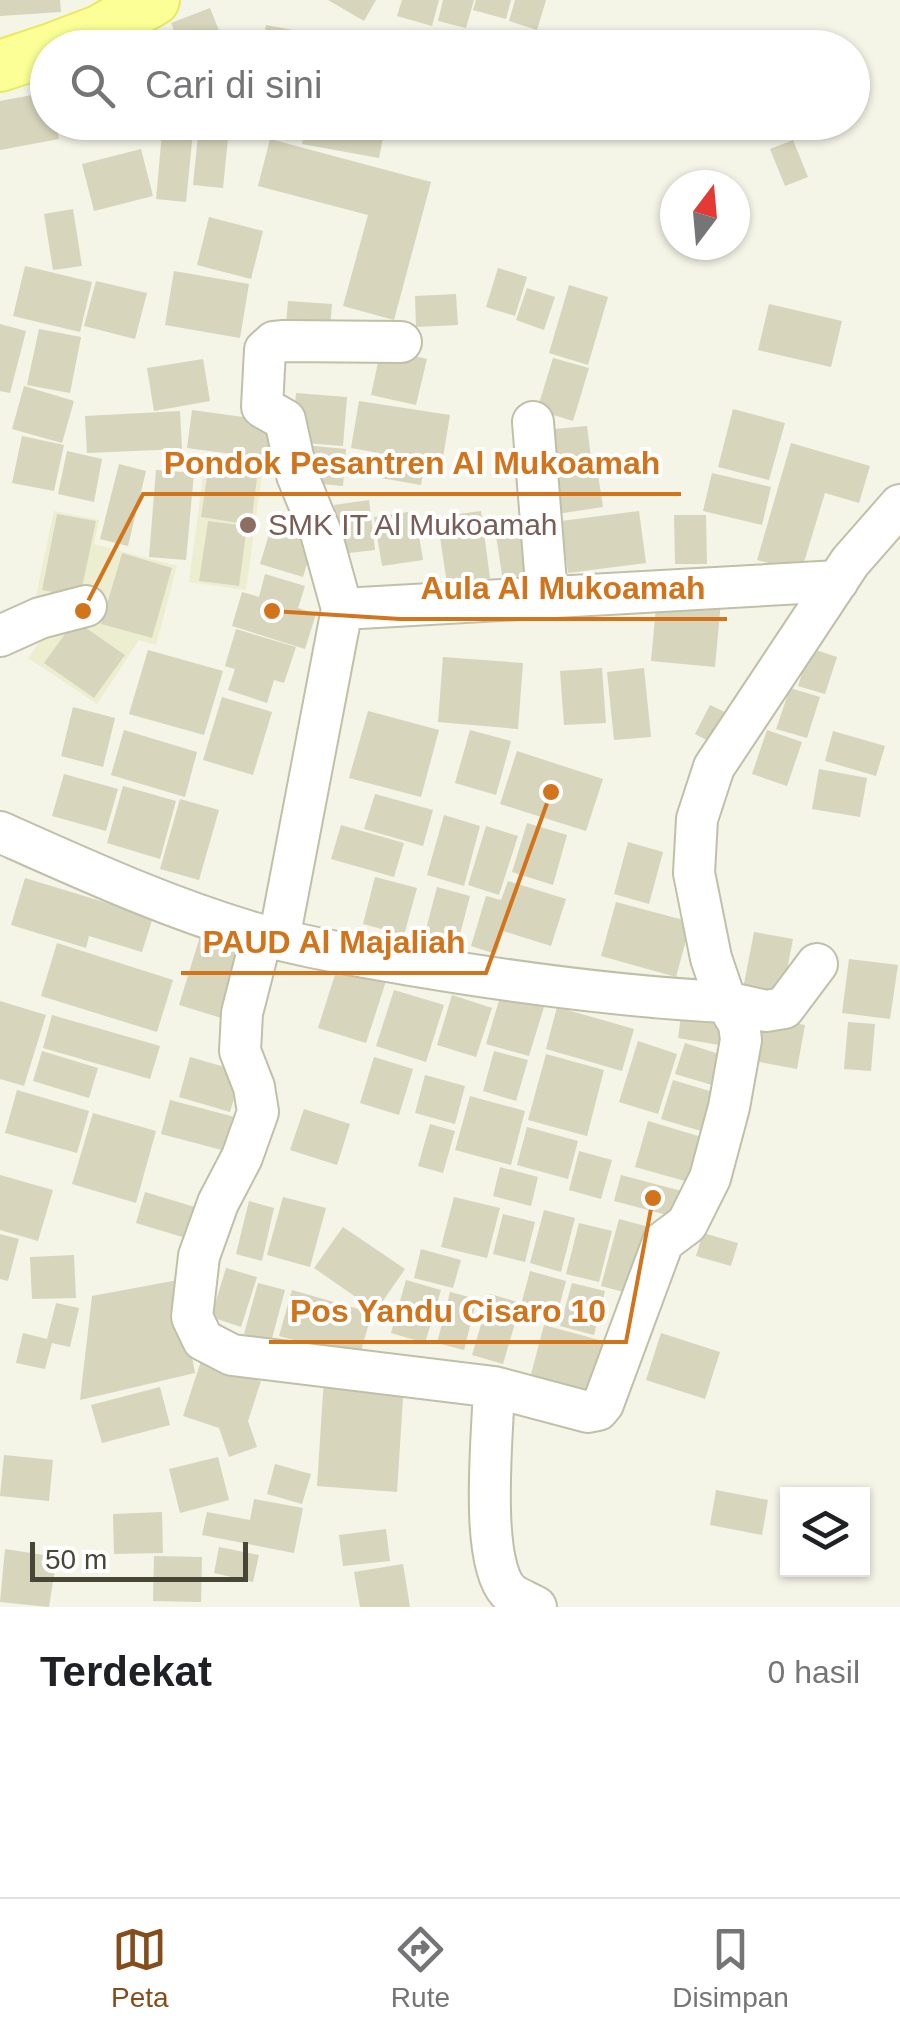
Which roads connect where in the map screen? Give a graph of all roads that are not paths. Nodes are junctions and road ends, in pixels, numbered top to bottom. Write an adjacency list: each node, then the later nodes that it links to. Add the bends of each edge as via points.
1 (154, 0): 2 (main road)
2 (101, 30)
3 (30, 56): 4 (main road)
4 (0, 66)
5 (401, 342): 11 (street, via 284,340 264,350 262,407 286,420 297,476)
6 (533, 422): 9 (street)
7 (900, 505): 8 (street)
8 (838, 581): 9 (street); 16 (street, via 714,767 697,819 694,873)
9 (546, 596): 11 (street)
10 (86, 606): 12 (street)
11 (342, 609): 14 (street)
12 (0, 636)
13 (0, 832): 14 (street, via 112,882)
14 (270, 937): 16 (street, via 480,977); 17 (street, via 242,1013 240,1051 258,1112 199,1256 192,1316 203,1340 232,1355)
15 (817, 964): 16 (street, via 784,1008 766,1012)
16 (726, 1002): 17 (street, via 741,1040 710,1178 686,1224 664,1242 603,1404 588,1412)
17 (494, 1387): 18 (street, via 490,1505 496,1570 509,1592)
18 (536, 1607)

